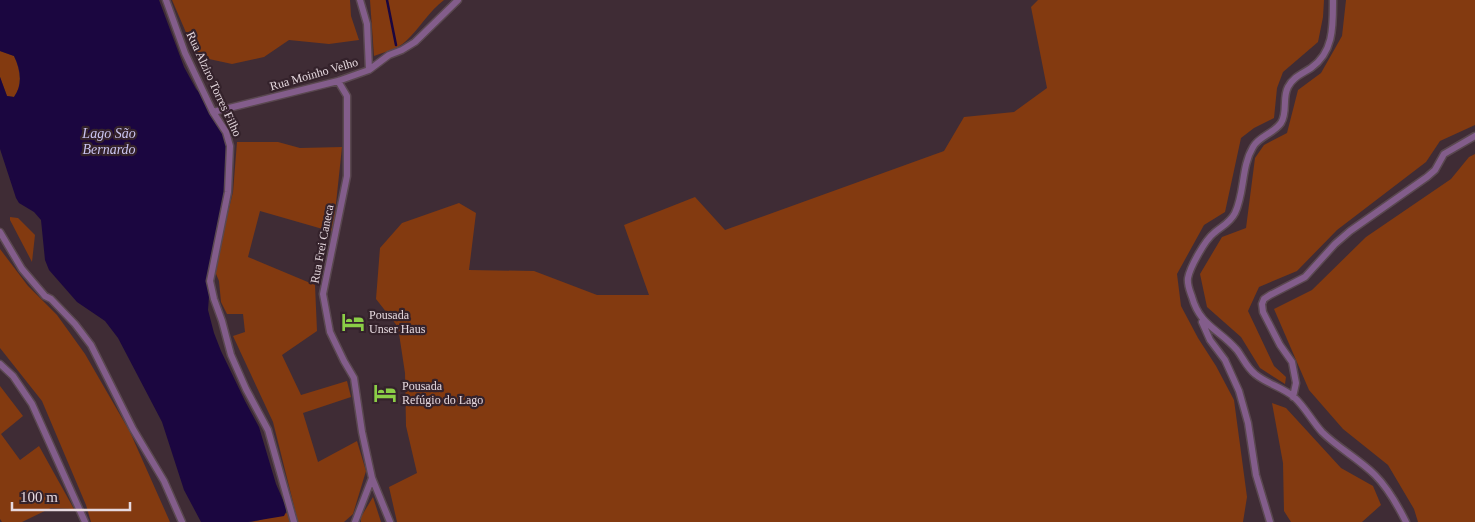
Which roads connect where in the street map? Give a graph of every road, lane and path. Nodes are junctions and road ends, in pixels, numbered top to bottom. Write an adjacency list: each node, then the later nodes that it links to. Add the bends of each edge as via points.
1 (166, 0): 7 (street, Rua Alziro Torres Filho, via 185,53)
2 (360, 0): 5 (street, via 367,24)
3 (458, 0): 5 (street, Rua Moinho Velho, via 415,42)
4 (1333, 0): 10 (street, via 1332,37 1325,54 1288,86 1280,124 1260,138 1250,153 1233,217 1209,237 1190,271 1188,284)
5 (369, 70): 6 (street, Rua Moinho Velho)
6 (338, 82): 7 (street, Rua Moinho Velho); 13 (street, Rua Frei Caneca, via 347,96 347,176 323,294 330,332 354,378)
7 (213, 112): 16 (street, Rua Alziro Torres Filho, via 226,132 230,146 227,199 210,281 231,355 268,430)
8 (1475, 136): 12 (street, via 1444,154 1427,177 1350,231 1305,277 1264,299 1263,312 1292,362 1296,383)
9 (0, 232): 15 (street, via 22,269 91,345 132,429 164,481)
10 (1200, 316): 12 (street, via 1237,350 1252,372); 19 (street, via 1239,391 1256,475)
11 (0, 364): 14 (street, via 13,376 32,404)
12 (1293, 397): 20 (street, via 1322,432 1376,476)
13 (372, 478): 17 (street); 18 (street, Rua Frei Caneca)
14 (85, 522)
15 (182, 522)
16 (294, 522)
17 (355, 522)
18 (390, 522)
19 (1270, 522)
20 (1406, 522)

